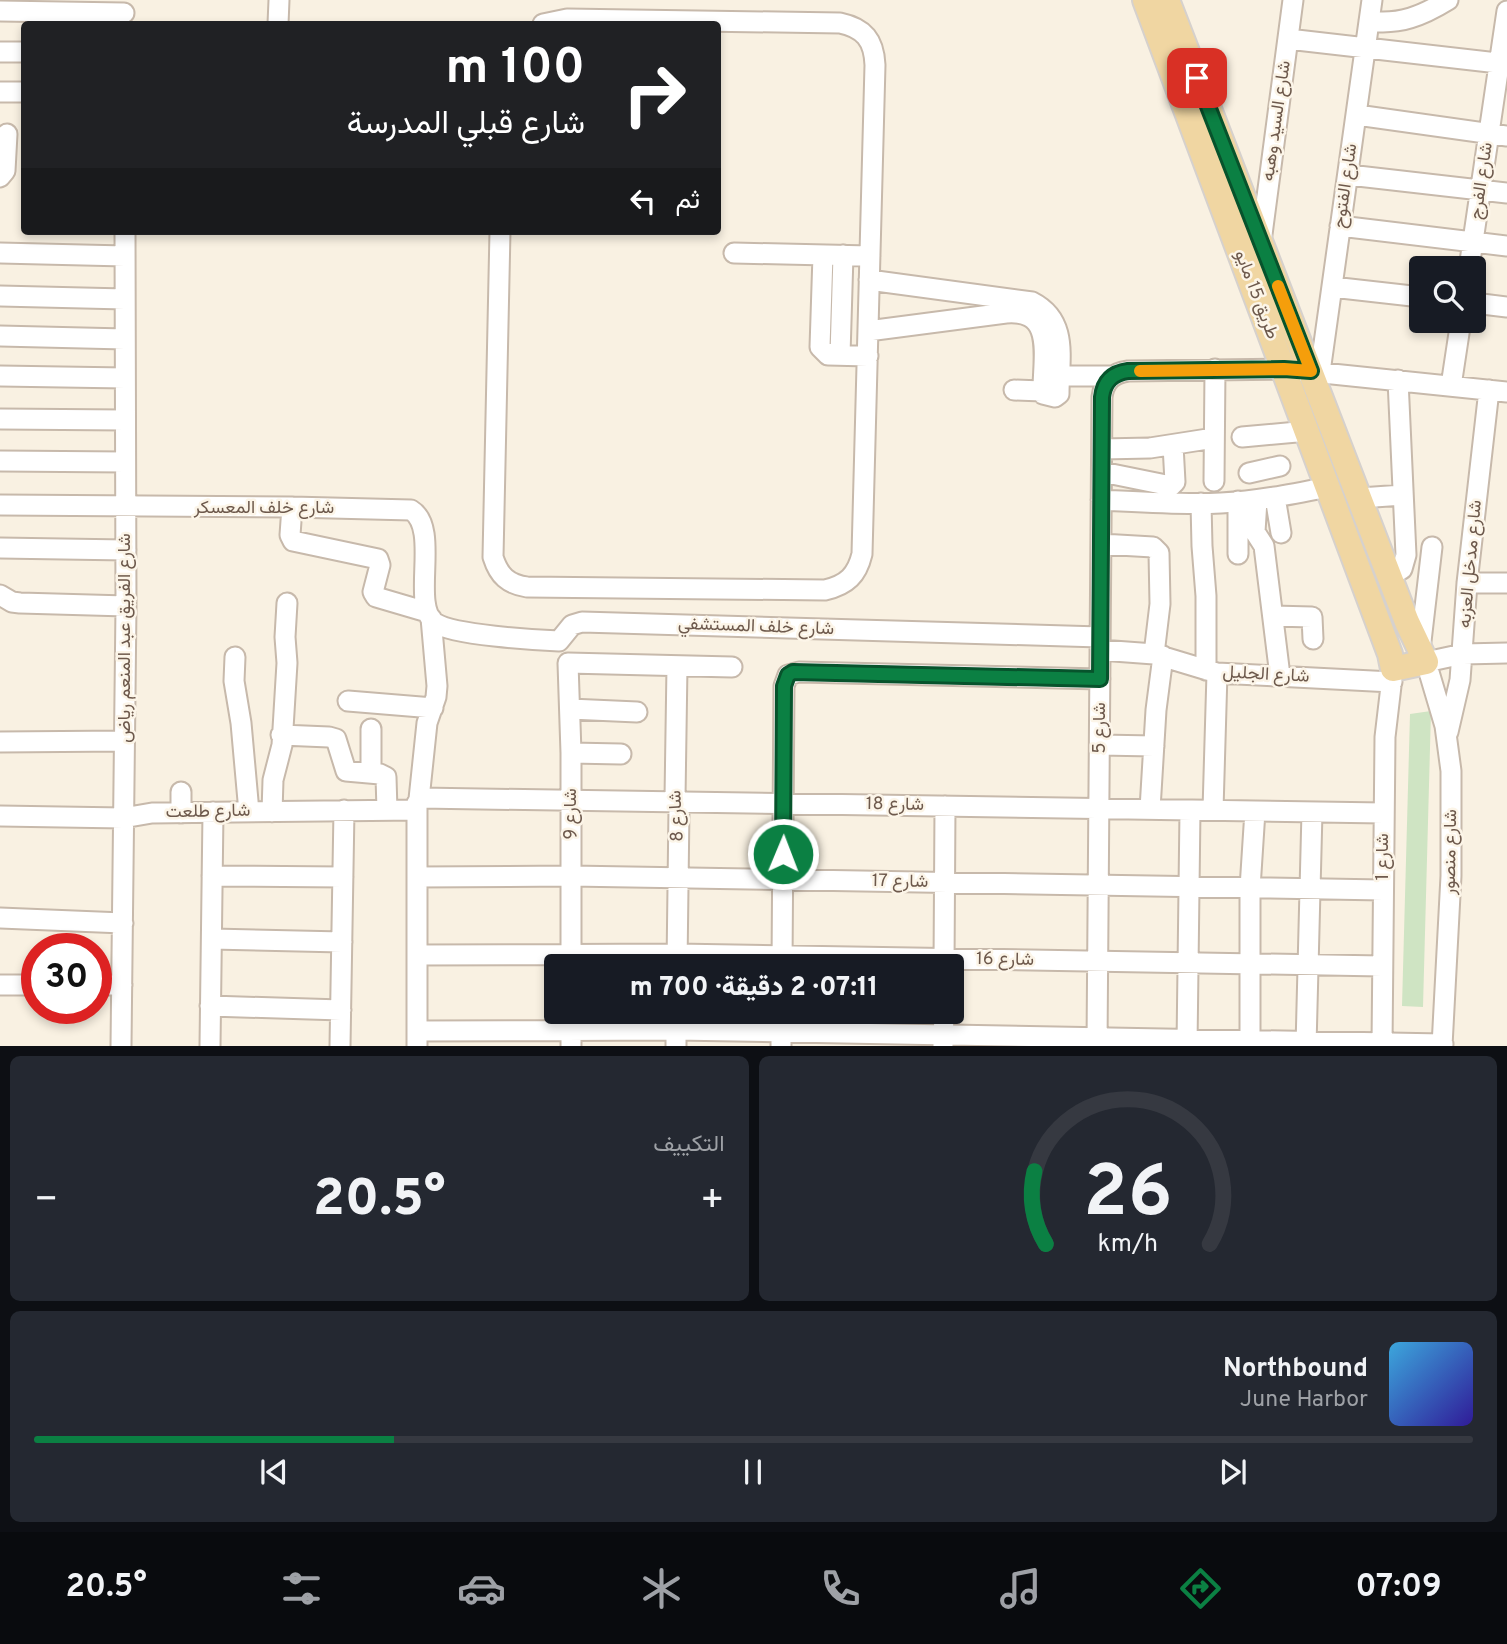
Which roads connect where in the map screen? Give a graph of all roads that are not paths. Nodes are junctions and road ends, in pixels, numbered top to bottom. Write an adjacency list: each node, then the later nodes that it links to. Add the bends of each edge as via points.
1 (279, 0): 10 (street)
2 (1145, 0): 56 (main road, طريق 15 مايو)
3 (1167, 0): 33 (main road, طريق 15 مايو)
4 (1293, 0): 15 (street, شارع السيد وهبه)
5 (1371, 0): 14 (street, شارع الفتوح)
6 (1448, 0): 14 (street, via 1404,21)
7 (0, 11): 8 (street)
8 (124, 12)
9 (1507, 15): 19 (street, شارع الفرج)
10 (278, 21)
11 (557, 21): 12 (street)
12 (714, 21)
13 (721, 21): 40 (street, via 840,23 855,26 867,36 874,49)
14 (1369, 21): 16 (street, شارع الفتوح)
15 (1288, 39): 16 (street); 33 (street, شارع السيد وهبه)
16 (1365, 48): 19 (street); 22 (street, شارع الفتوح)
17 (0, 52): 18 (street)
18 (21, 52)
19 (1503, 63): 24 (street, شارع الفرج)
20 (0, 92): 21 (street)
21 (21, 93)
22 (1357, 116): 24 (street); 26 (street, شارع الفتوح)
23 (10, 133): 25 (street)
24 (1498, 135): 27 (street, شارع الفرج)
25 (10, 174)
26 (1349, 175): 27 (street); 29 (street, شارع الفتوح)
27 (1480, 191): 28 (street); 32 (street, شارع الفرج)
28 (1507, 194)
29 (1340, 226): 32 (street); 43 (street, شارع الفتوح)
30 (125, 235): 38 (street, شارع الفريق عبد المنعم رياض)
31 (500, 235): 54 (street, via 494,557 504,579 515,585 825,590 851,579 862,554)
32 (1473, 242): 34 (street); 41 (street, شارع الفرج)
33 (1261, 243): 57 (main road, طريق 15 مايو)
34 (1507, 246)
35 (0, 253): 38 (street)
36 (734, 253): 37 (street)
37 (822, 255): 39 (street); 53 (street, via 820,347 828,355)
38 (125, 256): 46 (street, شارع الفريق عبد المنعم رياض)
39 (843, 256): 40 (street); 53 (street)
40 (870, 256): 42 (street)
41 (1471, 256)
42 (869, 281): 49 (street); 59 (street, via 1042,307 1057,326)
43 (1332, 287): 45 (street); 57 (street, شارع الفتوح)
44 (0, 296): 46 (street)
45 (1409, 296)
46 (125, 299): 52 (street, شارع الفريق عبد المنعم رياض)
47 (1486, 304): 48 (street)
48 (1507, 307)
49 (868, 331): 54 (street); 65 (street, via 1027,314 1041,328 1043,338)
50 (1459, 333): 63 (street)
51 (0, 336): 52 (street)
52 (125, 339): 61 (street, شارع الفريق عبد المنعم رياض)
53 (840, 355): 54 (street)
54 (867, 356)
55 (1215, 369): 56 (street); 60 (street, via 1128,371); 71 (street)
56 (1284, 369): 57 (street); 69 (main road, طريق 15 مايو)
57 (1316, 371): 62 (street); 81 (main road, طريق 15 مايو)
58 (0, 376): 61 (street)
59 (1059, 376): 60 (street); 65 (street, via 1057,396 1044,396)
60 (1113, 376): 73 (street, شارع 5, via 1103,388)
61 (125, 378): 68 (street, شارع الفريق عبد المنعم رياض)
62 (1398, 380): 63 (street); 80 (street)
63 (1451, 386): 66 (street)
64 (1014, 390): 65 (street)
65 (1042, 391)
66 (1498, 391): 95 (street, شارع مدخل العزبه)
67 (0, 419): 68 (street)
68 (125, 420): 75 (street, شارع الفريق عبد المنعم رياض)
69 (1308, 431): 70 (street); 79 (main road, طريق 15 مايو)
70 (1242, 437)
71 (1214, 438): 72 (street); 78 (street)
72 (1173, 445): 73 (street); 77 (street, via 1175,482 1171,486)
73 (1102, 449): 77 (street, شارع 5)
74 (0, 461): 75 (street)
75 (125, 462): 87 (street, شارع الفريق عبد المنعم رياض)
76 (1264, 470): 83 (street)
77 (1102, 472): 82 (street, شارع 5)
78 (1214, 481)
79 (1329, 487): 83 (street); 113 (main road, طريق 15 مايو, via 1390,654)
80 (1403, 495): 81 (street); 94 (street, via 1405,562)
81 (1360, 498): 94 (main road, طريق 15 مايو)
82 (1101, 499): 84 (street); 89 (street, شارع 5)
83 (1260, 499): 84 (street); 88 (street); 93 (street); 101 (street, via 1255,532 1264,546)
84 (1201, 503): 111 (street)
85 (0, 505): 87 (street, شارع خلف المعسكر)
86 (292, 507): 87 (street, شارع خلف المعسكر); 100 (street, شارع خلف المستشفي, via 293,541 378,559 376,597); 100 (street, شارع خلف المعسكر, via 411,510 422,520)
87 (125, 508): 92 (street, شارع الفريق عبد المنعم رياض)
88 (1281, 533)
89 (1101, 544): 103 (street, شارع 5); 106 (street, via 1153,547 1159,553)
90 (1432, 547): 107 (street, شارع منصور)
91 (0, 548): 92 (street)
92 (126, 550): 99 (street, شارع الفريق عبد المنعم رياض)
93 (1238, 554)
94 (1389, 576): 107 (main road, طريق 15 مايو)
95 (1467, 583): 96 (street); 105 (street, شارع مدخل العزبه)
96 (1507, 583)
97 (0, 595): 99 (street, via 20,603)
98 (287, 603): 120 (street)
99 (126, 606): 122 (street, شارع الفريق عبد المنعم رياض)
100 (429, 615): 103 (street, شارع خلف المستشفي, via 443,626 475,633 557,641 572,625 582,622); 116 (street, via 436,665)
101 (1273, 616): 102 (street, via 1312,617); 112 (street)
102 (1313, 639)
103 (1100, 644): 106 (street, شارع الجليل); 114 (street, شارع 5)
104 (1507, 653): 105 (street)
105 (1463, 654): 107 (street); 121 (street, شارع مدخل العزبه)
106 (1158, 655): 111 (street, شارع الجليل); 125 (street)
107 (1423, 656): 113 (main road); 121 (street, شارع منصور)
108 (235, 657): 144 (street)
109 (677, 666): 110 (street); 117 (street, شارع 9, via 568,663); 131 (street, شارع 8)
110 (732, 667)
111 (1212, 671): 112 (street, شارع الجليل); 140 (street)
112 (1280, 676): 113 (street, شارع الجليل)
113 (1392, 676): 147 (street, شارع 1)
114 (1100, 679): 124 (street, شارع 5); 133 (street, via 799,671 788,675 784,686)
115 (348, 701): 116 (street)
116 (433, 708): 132 (street, via 427,723)
117 (570, 709): 118 (street); 126 (street, شارع 9)
118 (637, 712)
119 (371, 729): 128 (street)
120 (281, 735): 128 (street, via 333,737 339,742 346,771); 141 (street)
121 (1447, 738): 197 (street, شارع منصور, via 1451,835)
122 (124, 741): 123 (street); 149 (street, شارع الفريق عبد المنعم رياض)
123 (0, 742)
124 (1100, 745): 125 (street); 135 (street, شارع 5)
125 (1154, 746): 136 (street)
126 (571, 753): 127 (street); 130 (street, شارع 9)
127 (621, 754)
128 (371, 774): 138 (street, via 387,779)
129 (181, 792): 146 (street)
130 (571, 800): 131 (street, شارع 18); 132 (street, شارع 18); 151 (street, شارع 9)
131 (676, 802): 133 (street, شارع 18); 154 (street, شارع 8)
132 (418, 804): 138 (street, شارع طلعت); 153 (street)
133 (783, 804): 134 (street, شارع 18); 155 (street)
134 (945, 806): 135 (street, شارع 18); 156 (street)
135 (1099, 808): 136 (street, شارع 18); 157 (street, شارع 5)
136 (1150, 809): 139 (street, شارع 18)
137 (344, 810): 138 (street, شارع طلعت); 141 (street, شارع طلعت); 152 (street)
138 (387, 810)
139 (1190, 810): 140 (street, شارع 18); 158 (street)
140 (1213, 810): 142 (street, شارع 18)
141 (272, 811): 144 (street, شارع طلعت)
142 (1255, 811): 145 (street, شارع 18); 159 (street)
143 (213, 812): 144 (street, شارع طلعت); 146 (street, شارع طلعت); 150 (street)
144 (249, 812)
145 (1312, 812): 147 (street, شارع 18); 160 (street)
146 (181, 813): 149 (street, شارع طلعت)
147 (1383, 813): 161 (street, شارع 1)
148 (0, 816): 149 (street, شارع طلعت)
149 (123, 818): 163 (street, شارع الفريق عبد المنعم رياض)
150 (212, 876): 152 (street); 164 (street)
151 (571, 876): 153 (street, شارع 17); 154 (street, شارع 17); 166 (street, شارع 9)
152 (343, 877): 165 (street)
153 (417, 877): 170 (street)
154 (678, 878): 155 (street, شارع 17); 167 (street, شارع 8)
155 (782, 879): 156 (street, شارع 17); 168 (street)
156 (944, 883): 157 (street, شارع 17); 169 (street)
157 (1098, 885): 158 (street, شارع 17); 172 (street, شارع 5)
158 (1189, 887): 159 (street, شارع 17); 174 (street)
159 (1250, 888): 160 (street, شارع 17); 175 (street)
160 (1311, 889): 161 (street, شارع 17); 176 (street)
161 (1383, 890): 177 (street, شارع 1)
162 (0, 918): 163 (street)
163 (122, 923): 181 (street, شارع الفريق عبد المنعم رياض)
164 (212, 939): 165 (street); 182 (street)
165 (342, 942): 183 (street)
166 (571, 954)
167 (677, 954)
168 (782, 954)
169 (944, 954)
170 (417, 955): 171 (street, شارع 16); 186 (street)
171 (544, 959)
172 (1098, 961): 173 (street, شارع 16); 174 (street, شارع 16); 189 (street, شارع 5)
173 (964, 962)
174 (1188, 963): 175 (street, شارع 16); 190 (street)
175 (1250, 965): 176 (street, شارع 16); 191 (street)
176 (1308, 966): 177 (street, شارع 16); 192 (street)
177 (1382, 967): 193 (street, شارع 1)
178 (0, 985): 179 (street)
179 (21, 985)
180 (112, 985): 181 (street)
181 (122, 985): 194 (street, شارع الفريق عبد المنعم رياض)
182 (210, 1006): 183 (street); 195 (street)
183 (341, 1010): 196 (street)
184 (571, 1029): 185 (street); 186 (street)
185 (676, 1029): 187 (street)
186 (417, 1038)
187 (781, 1039): 188 (street)
188 (943, 1040): 189 (street)
189 (1097, 1041): 190 (street)
190 (1187, 1042): 191 (street)
191 (1250, 1043): 192 (street)
192 (1306, 1043): 193 (street)
193 (1382, 1044): 197 (street)
194 (121, 1045)
195 (210, 1045)
196 (340, 1045)
197 (1443, 1045)

